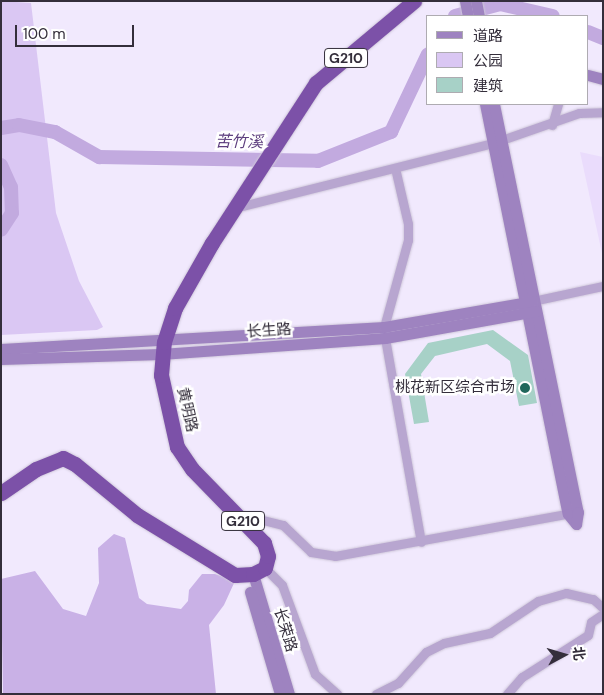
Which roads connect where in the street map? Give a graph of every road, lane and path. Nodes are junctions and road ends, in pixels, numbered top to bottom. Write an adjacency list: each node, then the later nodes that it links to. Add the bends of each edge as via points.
1 (414, 1): 15 (highway, 黄明路 / G210, via 316,83 287,122)
2 (466, 1): 4 (street)
3 (476, 1): 5 (street)
4 (468, 15)
5 (479, 15)
6 (589, 75): 7 (street)
7 (603, 79)
8 (485, 105): 13 (street)
9 (494, 105): 13 (street)
10 (558, 105): 12 (street)
11 (603, 112): 12 (street, via 579,113)
12 (552, 125): 13 (street)
13 (497, 142): 14 (street); 17 (street)
14 (395, 168): 15 (street); 18 (street, via 408,224 408,240)
15 (236, 204): 19 (highway, 黄明路 / G210, via 175,308)
16 (603, 286): 17 (street)
17 (529, 307): 18 (street, 长生路); 23 (street)
18 (384, 333): 19 (street, 长生路); 25 (street)
19 (162, 348): 20 (street, 长生路); 21 (street, 长生路); 24 (highway, 黄明路 / G210, via 161,375 177,447 192,469)
20 (1, 349)
21 (1, 359)
22 (1, 493): 26 (highway, via 36,469 63,458 75,464 137,515 236,575)
23 (573, 513): 25 (street)
24 (245, 523): 25 (street, via 259,519 283,525 311,552 335,556); 26 (highway, 黄明路 / G210, via 264,543 268,556)
25 (421, 542)
26 (254, 573): 29 (street, 长荣路); 30 (street, 长荣路); 31 (street, via 282,584 315,674)
27 (603, 608): 32 (street, via 593,599 566,593 538,601 490,633 444,643 426,652 398,683)
28 (603, 614): 33 (street, via 591,622 588,635 522,677)
29 (280, 694)
30 (289, 694)
31 (338, 694)
32 (376, 694)
33 (507, 694)

